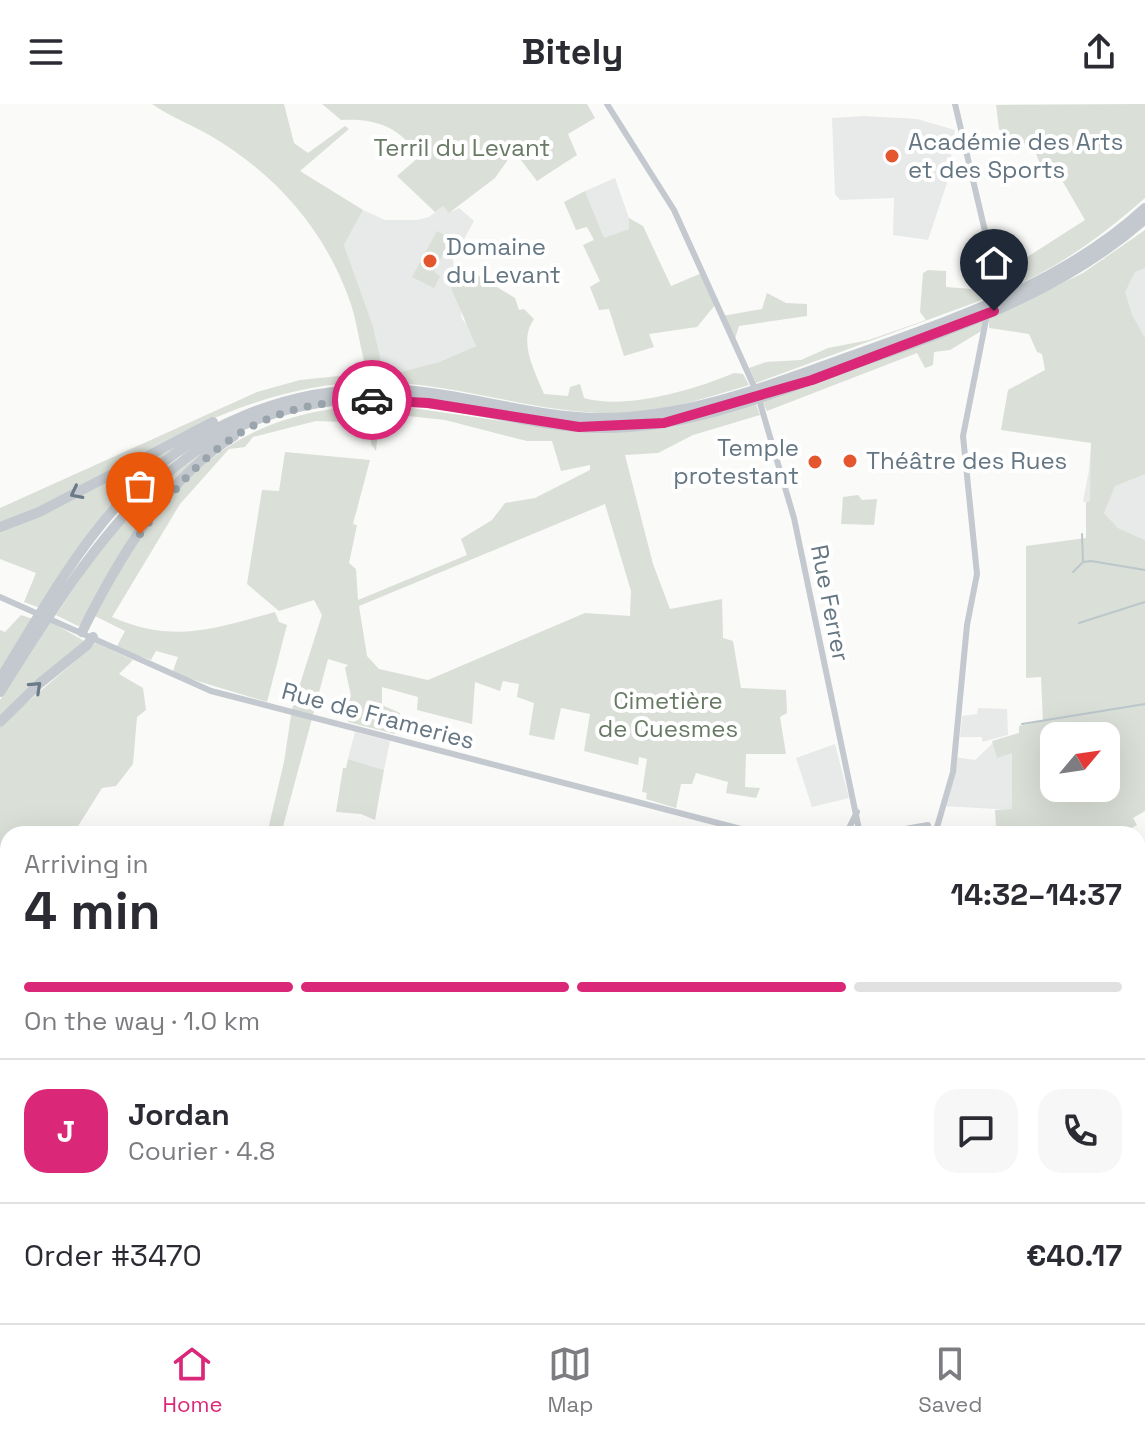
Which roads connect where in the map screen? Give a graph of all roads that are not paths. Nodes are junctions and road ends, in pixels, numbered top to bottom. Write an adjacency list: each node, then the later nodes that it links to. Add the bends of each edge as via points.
1 (607, 104): 7 (street, via 674,210)
2 (955, 104): 5 (street, via 985,231)
3 (1145, 208): 9 (highway, via 1099,245 1028,286 809,371 684,409 632,417 579,417)
4 (1145, 222): 9 (highway, via 1087,263 1013,302 892,351 742,403 664,423 579,427)
5 (987, 298)
6 (986, 320): 25 (street, via 965,421 965,473 977,574 953,772)
7 (753, 384)
8 (360, 394): 9 (highway); 11 (highway); 12 (highway)
9 (384, 394)
10 (760, 403): 21 (street, Rue Ferrer, via 794,518)
11 (273, 404): 13 (highway, one-way to 13, via 232,414); 15 (highway, via 197,439 143,479 98,529)
12 (263, 418): 15 (highway, via 203,447 151,486); 17 (highway, via 211,453 172,493 126,554)
13 (0, 527)
14 (0, 597): 17 (street, Rue de Frameries)
15 (49, 609): 16 (highway)
16 (38, 626): 18 (highway); 19 (highway)
17 (88, 634): 20 (highway, one-way to 17, via 87,645); 22 (street, Rue de Frameries, via 211,691)
18 (0, 679)
19 (0, 692)
20 (0, 722)
21 (857, 812): 23 (street); 24 (street, Rue Ferrer)
22 (729, 826)
23 (850, 826)
24 (859, 826)
25 (934, 826)

